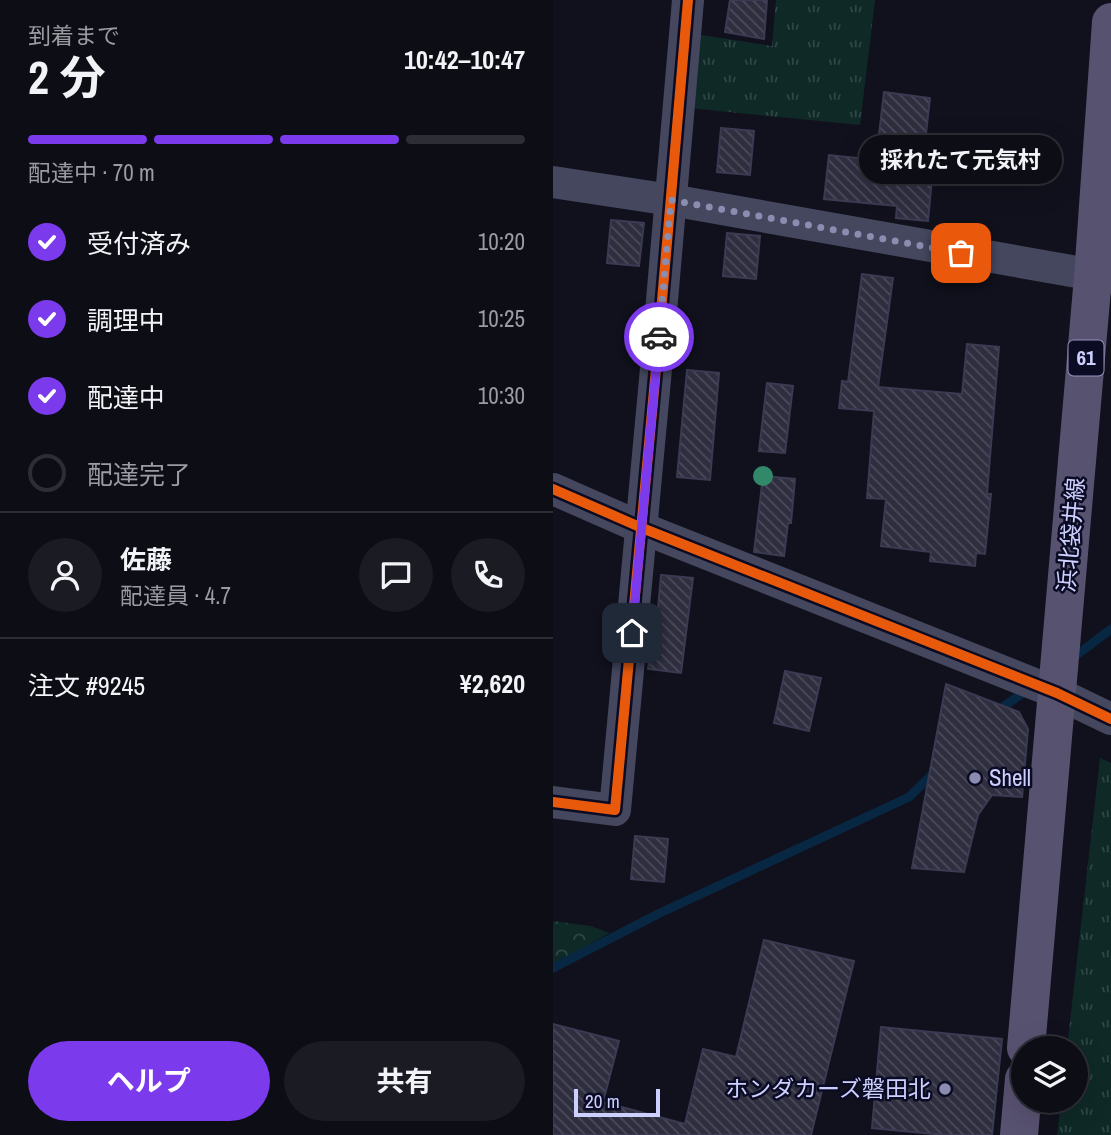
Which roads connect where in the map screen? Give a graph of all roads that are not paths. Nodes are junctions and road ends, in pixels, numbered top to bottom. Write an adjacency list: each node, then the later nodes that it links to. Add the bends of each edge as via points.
1 (688, 0): 4 (street)
2 (1111, 22): 5 (main road, 浜北袋井線 / 61)
3 (553, 182): 4 (street)
4 (671, 200): 5 (street); 7 (street)
5 (1102, 277): 8 (main road, 浜北袋井線 / 61)
6 (553, 489): 7 (street)
7 (642, 528): 8 (street); 10 (street, via 615,810)
8 (1057, 693): 9 (street); 11 (main road, 浜北袋井線 / 61)
9 (1111, 719)
10 (553, 802)
11 (1027, 1036)
12 (1021, 1113): 13 (main road)
13 (1019, 1135)

